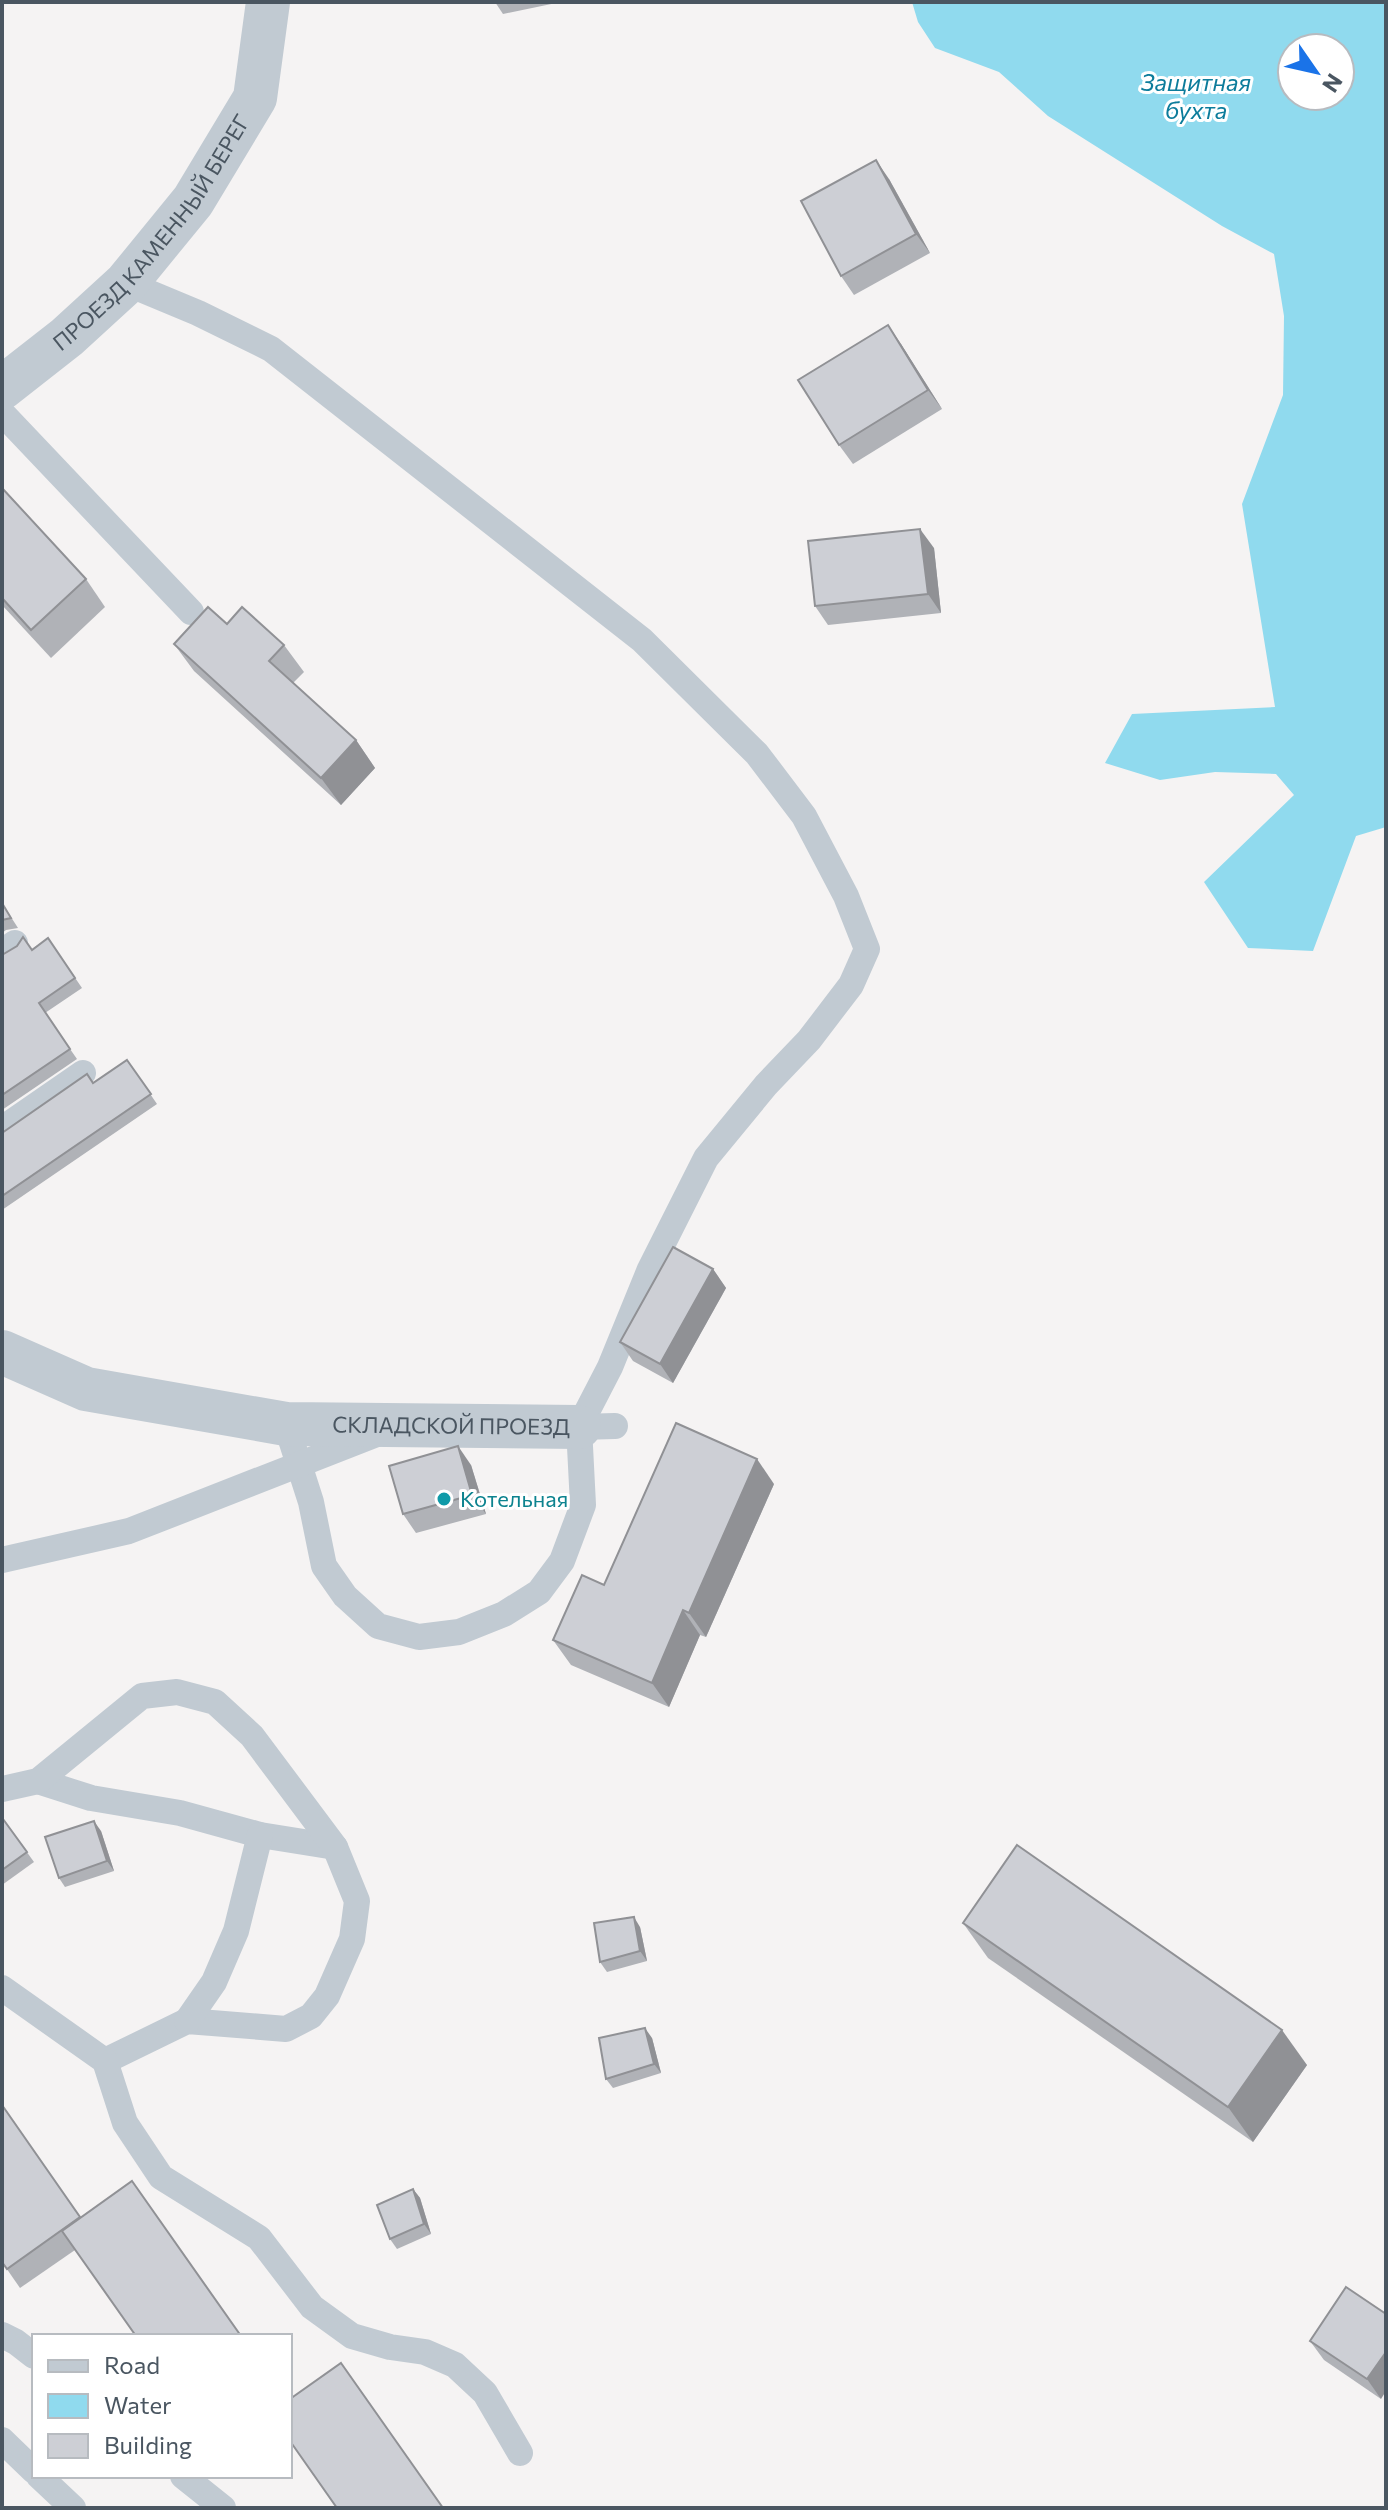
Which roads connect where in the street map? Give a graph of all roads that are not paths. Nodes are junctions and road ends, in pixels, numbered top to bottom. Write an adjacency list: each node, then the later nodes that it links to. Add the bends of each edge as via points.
1 (268, 2): 2 (street, ПРОЕЗД КАМЕННЫЙ БЕРЕГ, via 255,98 193,201)
2 (126, 283): 3 (street, ПРОЕЗД КАМЕННЫЙ БЕРЕГ); 9 (lane, СКЛАДСКОЙ ПРОЕЗД, via 271,349 642,640 757,754 804,816 846,896 867,949 851,985 706,1158 650,1269 610,1367)
3 (2, 388)
4 (2, 413): 5 (lane)
5 (191, 612)
6 (83, 1073): 7 (lane)
7 (2, 1129)
8 (2, 1352): 10 (street, СКЛАДСКОЙ ПРОЕЗД, via 86,1389)
9 (597, 1427): 10 (street, СКЛАДСКОЙ ПРОЕЗД, via 395,1427); 10 (lane, via 583,1505 562,1561 539,1592 504,1614 459,1632 419,1637 378,1626 345,1596 324,1566)
10 (292, 1444): 11 (lane, via 129,1531)
11 (2, 1560)
12 (38, 1781): 13 (lane); 14 (lane); 15 (lane, via 142,1696 177,1692 215,1702 252,1736)
13 (2, 1789)
14 (260, 1835): 15 (lane); 17 (lane, via 236,1931 214,1982)
15 (335, 1847): 17 (lane, via 357,1901 352,1939 327,1996 311,2016 286,2029)
16 (2, 1988): 18 (lane)
17 (187, 2021): 18 (lane)
18 (105, 2061): 22 (lane, via 125,2123 161,2177 259,2238 312,2307 352,2336 425,2352 455,2365 485,2393)
19 (2, 2335): 20 (lane)
20 (32, 2354)
21 (2, 2440): 23 (lane)
22 (520, 2453)
23 (32, 2469)
24 (41, 2478): 26 (lane)
25 (186, 2478): 27 (lane)
26 (73, 2508)
27 (223, 2508)

